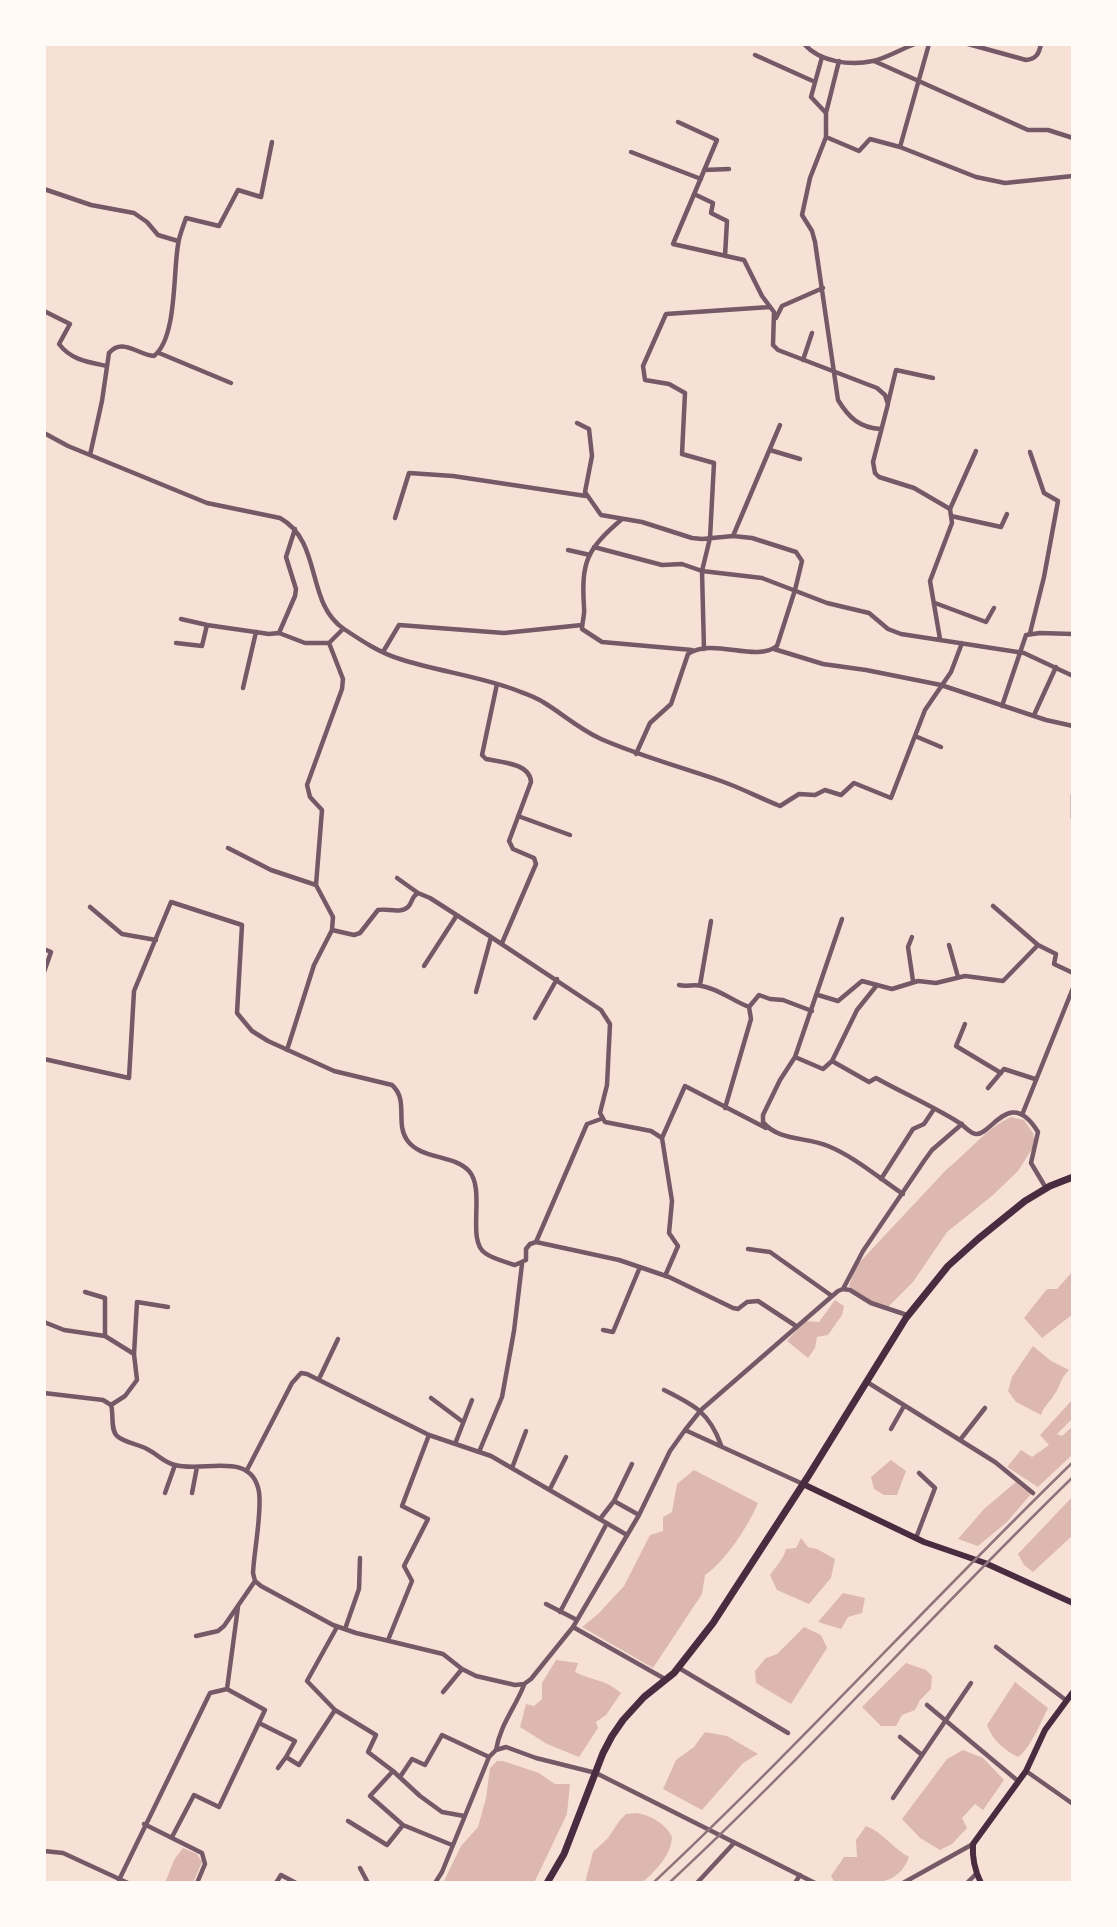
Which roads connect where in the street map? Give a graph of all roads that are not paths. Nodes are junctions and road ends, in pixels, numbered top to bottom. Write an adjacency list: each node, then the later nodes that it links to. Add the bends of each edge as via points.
1 (804, 44): 7 (street)
2 (915, 44): 9 (street)
3 (929, 44): 10 (street)
4 (968, 44): 5 (street, via 1026,60 1037,55)
5 (1041, 44)
6 (755, 55): 11 (street)
7 (822, 57): 8 (street); 11 (street)
8 (839, 61): 9 (street); 12 (street)
9 (874, 61): 10 (street)
10 (918, 81): 15 (street, via 1028,130 1048,130); 17 (street)
11 (815, 82): 12 (street, via 811,97)
12 (826, 113): 14 (street)
13 (678, 122): 20 (street, via 717,140)
14 (826, 137): 17 (street, via 859,151 870,139); 27 (street, via 802,215 815,242)
15 (1073, 138)
16 (272, 142): 25 (street, via 261,197 238,190 219,226 186,218)
17 (900, 147): 21 (street, via 976,177 1006,183)
18 (631, 152): 22 (street)
19 (729, 169): 20 (street)
20 (704, 170): 22 (street)
21 (1073, 176)
22 (701, 179): 24 (street)
23 (44, 189): 25 (street, via 134,214 158,235)
24 (694, 194): 26 (street, via 713,203 711,213 727,221); 26 (street, via 673,244)
25 (178, 241): 32 (street, via 170,324)
26 (724, 256): 28 (street, via 744,260)
27 (823, 288): 30 (street, via 782,306); 35 (street)
28 (770, 307): 30 (street); 56 (street, via 666,314 643,366 645,380 669,384 685,394 682,454 714,463)
29 (44, 311): 34 (street, via 70,324 59,344 65,351)
30 (775, 318): 33 (street, via 773,345)
31 (812, 332): 33 (street)
32 (159, 353): 34 (street, via 149,356 119,346 109,353); 37 (street)
33 (803, 360): 35 (street)
34 (107, 366): 46 (street)
35 (834, 373): 38 (street, via 877,388); 41 (street, via 838,400 850,418)
36 (933, 378): 38 (street, via 896,370)
37 (231, 383)
38 (888, 404): 41 (street)
39 (576, 423): 48 (street, via 589,429 592,456)
40 (780, 425): 43 (street)
41 (881, 429): 49 (street, via 875,473)
42 (44, 433): 46 (street)
43 (770, 450): 47 (street); 55 (street)
44 (976, 451): 49 (street)
45 (1030, 452): 69 (street, via 1044,493 1058,501)
46 (90, 455): 54 (street, via 207,503 280,518)
47 (800, 459)
48 (586, 496): 52 (street, via 409,473); 53 (street, via 601,515)
49 (950, 509): 51 (street)
50 (1007, 514): 51 (street, via 1001,527)
51 (951, 516): 62 (street, via 930,581)
52 (395, 518)
53 (623, 519): 56 (street, via 692,538); 57 (street)
54 (295, 528): 67 (street, via 327,613); 70 (street, via 286,557 295,596)
55 (733, 536): 56 (street); 61 (street, via 796,552 802,561)
56 (710, 538): 60 (street)
57 (594, 547): 59 (street); 60 (street)
58 (568, 550): 59 (street)
59 (590, 555): 66 (street, via 583,575)
60 (702, 570): 61 (street, via 762,578); 76 (street)
61 (795, 590): 72 (street, via 869,613 901,634); 77 (street)
62 (934, 603): 63 (street, via 986,622); 72 (street)
63 (994, 608)
64 (181, 619): 65 (street)
65 (207, 625): 68 (street); 73 (street, via 202,646)
66 (582, 625): 78 (street, via 585,633 602,642); 79 (street, via 504,633 399,625)
67 (344, 629): 74 (street); 79 (street)
68 (256, 632): 70 (street); 85 (street)
69 (1030, 633): 71 (street); 80 (street, via 1023,639)
70 (279, 634): 74 (street, via 305,643)
71 (1073, 634)
72 (940, 639): 75 (street)
73 (176, 643)
74 (329, 643): 98 (street, via 343,679 307,785 310,797 322,810)
75 (962, 643): 80 (street); 84 (street)
76 (704, 649): 77 (street); 78 (street)
77 (774, 649): 84 (street, via 823,664)
78 (692, 650): 91 (street, via 671,704 650,723)
79 (383, 652): 83 (street)
80 (1021, 652): 81 (street); 86 (street)
81 (1056, 667): 82 (street); 87 (street)
82 (1073, 676)
83 (497, 684): 91 (street, via 544,702 589,733); 93 (street, via 481,751 486,759 519,767 530,775)
84 (941, 685): 86 (street); 89 (street)
85 (243, 688)
86 (1002, 706): 87 (street)
87 (1034, 715): 88 (street)
88 (1073, 726)
89 (915, 736): 90 (street); 91 (street, via 891,798 854,783 841,794 825,790 799,794 779,806 722,781)
90 (942, 747)
91 (636, 754)
92 (1073, 795): 94 (street)
93 (518, 816): 95 (street); 109 (street, via 510,846 534,858 536,864)
94 (1073, 818)
95 (570, 835)
96 (228, 848): 98 (street, via 271,870)
97 (397, 878): 99 (street)
98 (316, 885): 105 (street, via 333,917)
99 (418, 893): 102 (street); 105 (street, via 403,910 378,910 360,933)
100 (992, 906): 110 (street)
101 (90, 907): 108 (street, via 122,933)
102 (457, 915): 106 (street); 113 (street)
103 (842, 919): 124 (street)
104 (711, 921): 120 (street)
105 (332, 930): 129 (street, via 314,965)
106 (491, 937): 109 (street); 123 (street)
107 (912, 937): 118 (street, via 908,947)
108 (156, 940): 129 (street, via 172,902 242,925 237,1013 259,1037); 131 (street, via 134,991 129,1078)
109 (502, 943): 117 (street)
110 (1038, 944): 115 (street, via 1056,954 1054,964); 116 (street, via 1003,981)
111 (949, 945): 116 (street)
112 (44, 949): 114 (street, via 51,952)
113 (424, 966)
114 (44, 972)
115 (1073, 973)
116 (958, 977): 118 (street)
117 (557, 979): 127 (street); 139 (street, via 601,1010 610,1024)
118 (913, 981): 121 (street, via 896,989)
119 (679, 985): 120 (street)
120 (700, 985): 125 (street)
121 (877, 985): 124 (street, via 862,981 838,1001); 132 (street, via 857,1010)
122 (1073, 988): 134 (street)
123 (476, 992)
124 (818, 995): 126 (street)
125 (749, 1007): 126 (street, via 759,995); 136 (street, via 751,1019)
126 (812, 1011): 130 (street)
127 (535, 1018)
128 (965, 1024): 133 (street, via 956,1046)
129 (287, 1050): 149 (street, via 334,1071 392,1085 402,1099 408,1142 459,1165 474,1180 480,1248 485,1254)
130 (795, 1057): 132 (street, via 823,1069); 141 (street, via 763,1115 763,1122)
131 (44, 1059)
132 (832, 1061): 137 (street, via 869,1083 876,1078)
133 (1001, 1073): 134 (street, via 1004,1069); 135 (street)
134 (1035, 1079): 138 (street)
135 (988, 1088)
136 (725, 1108): 141 (street); 142 (street, via 685,1086)
137 (934, 1109): 140 (street); 144 (street, via 924,1124 913,1129)
138 (1022, 1115): 140 (street, via 1001,1116 978,1135); 145 (street, via 1038,1132 1031,1163)
139 (601, 1119): 142 (street); 147 (street, via 587,1124)
140 (962, 1124): 146 (street, via 932,1150)
141 (773, 1131): 144 (street, via 828,1146)
142 (662, 1138): 151 (street, via 672,1201 669,1233 678,1246)
143 (1073, 1177): 145 (main road)
144 (881, 1180): 146 (street)
145 (1046, 1188): 156 (main road, via 958,1255)
146 (903, 1194): 152 (street, via 863,1251)
147 (536, 1242): 149 (street, via 530,1244); 150 (street)
148 (748, 1249): 154 (street, via 770,1252)
149 (522, 1264): 181 (street, via 502,1397)
150 (640, 1267): 151 (street); 159 (street, via 613,1332)
151 (665, 1276): 158 (street, via 733,1308 758,1301)
152 (844, 1289): 154 (street); 156 (street)
153 (85, 1292): 160 (street, via 105,1298)
154 (832, 1296): 158 (street)
155 (168, 1307): 162 (street, via 137,1303)
156 (908, 1315): 164 (main road)
157 (44, 1322): 160 (street)
158 (796, 1326): 172 (street)
159 (603, 1330)
160 (104, 1336): 162 (street)
161 (338, 1339): 163 (street)
162 (134, 1354): 169 (street, via 137,1380)
163 (319, 1380): 177 (street); 187 (street, via 301,1373 296,1377)
164 (866, 1382): 170 (street); 189 (main road)
165 (664, 1390): 172 (street)
166 (44, 1393): 169 (street)
167 (430, 1398): 173 (street)
168 (472, 1400): 173 (street)
169 (111, 1405): 184 (street, via 119,1438)
170 (904, 1406): 174 (street); 178 (street)
171 (985, 1408): 178 (street)
172 (701, 1410): 175 (street); 180 (street)
173 (463, 1422): 179 (street)
174 (891, 1429)
175 (685, 1430): 180 (street); 195 (street)
176 (526, 1432): 186 (street)
177 (429, 1435): 179 (street); 211 (street, via 402,1506 428,1519 404,1566 412,1581)
178 (960, 1440): 193 (street)
179 (455, 1444): 181 (street)
180 (721, 1446): 189 (street)
181 (479, 1452): 186 (street)
182 (566, 1457): 190 (street)
183 (632, 1464): 194 (street)
184 (175, 1465): 185 (street); 191 (street)
185 (197, 1466): 187 (street); 192 (street)
186 (512, 1468): 190 (street)
187 (247, 1470): 201 (street, via 259,1491)
188 (919, 1473): 199 (street, via 935,1488)
189 (803, 1484): 199 (main road); 213 (main road, via 713,1623)
190 (550, 1489): 196 (street)
191 (164, 1493)
192 (192, 1493)
193 (1033, 1493)
194 (614, 1501): 195 (street); 196 (street)
195 (639, 1515): 198 (street)
196 (600, 1519): 197 (street)
197 (607, 1522): 198 (street); 205 (street)
198 (627, 1535): 206 (street)
199 (916, 1538): 202 (main road)
200 (360, 1559): 209 (street, via 359,1589)
201 (255, 1581): 204 (street); 207 (street)
202 (1073, 1603)
203 (546, 1604): 205 (street)
204 (238, 1606): 210 (street, via 218,1631); 218 (street)
205 (560, 1612): 206 (street)
206 (576, 1620): 208 (street)
207 (337, 1627): 209 (street); 223 (street, via 307,1681)
208 (573, 1627): 215 (street); 217 (street)
209 (345, 1629): 211 (street)
210 (196, 1636)
211 (388, 1640): 214 (street, via 443,1654)
212 (996, 1647): 221 (street)
213 (678, 1668): 215 (main road); 226 (street)
214 (462, 1669): 217 (street, via 503,1684); 219 (street)
215 (665, 1679): 235 (main road, via 623,1720)
216 (971, 1683): 224 (street)
217 (524, 1684): 228 (street, via 500,1730)
218 (227, 1689): 225 (street, via 265,1710); 242 (street, via 210,1693)
219 (443, 1692)
220 (1073, 1692): 221 (main road)
221 (1067, 1701): 234 (main road, via 1045,1730)
222 (927, 1705): 224 (street)
223 (335, 1710): 230 (street, via 299,1765); 233 (street, via 376,1735 368,1752)
224 (945, 1720): 229 (street); 237 (street)
225 (259, 1723): 230 (street, via 295,1741); 244 (street, via 219,1807 194,1795)
226 (788, 1733)
227 (900, 1737): 229 (street)
228 (496, 1749): 231 (street); 235 (street, via 506,1747)
229 (922, 1755): 238 (street)
230 (286, 1757): 232 (street)
231 (489, 1757): 236 (street, via 442,1735 425,1765 412,1759); 240 (street)
232 (278, 1768)
233 (393, 1771): 236 (street); 243 (street, via 370,1796)
234 (1026, 1772): 237 (main road); 239 (street)
235 (596, 1773): 245 (street); 259 (main road, via 565,1854)
236 (400, 1777): 240 (street, via 442,1812)
237 (1018, 1781): 246 (main road)
238 (892, 1798)
239 (1073, 1803)
240 (464, 1816): 247 (street)
241 (348, 1821): 243 (street, via 387,1845)
242 (145, 1824): 244 (street); 252 (street)
243 (403, 1825): 247 (street)
244 (172, 1837): 254 (street, via 204,1858)
245 (734, 1843): 251 (street); 260 (street)
246 (974, 1844): 250 (main road); 263 (street)
247 (452, 1845): 258 (street)
248 (44, 1851): 252 (street, via 63,1853)
249 (360, 1868): 257 (street)
250 (976, 1874): 264 (street); 265 (main road)
251 (800, 1875): 261 (street); 262 (street)
252 (119, 1880): 253 (street)
253 (128, 1883)
254 (197, 1883)
255 (276, 1883): 256 (street, via 281,1875)
256 (296, 1883)
257 (368, 1883)
258 (435, 1883)
259 (547, 1883)
260 (697, 1883)
261 (795, 1883)
262 (815, 1883)
263 (902, 1883)
264 (967, 1883)
265 (981, 1883)

